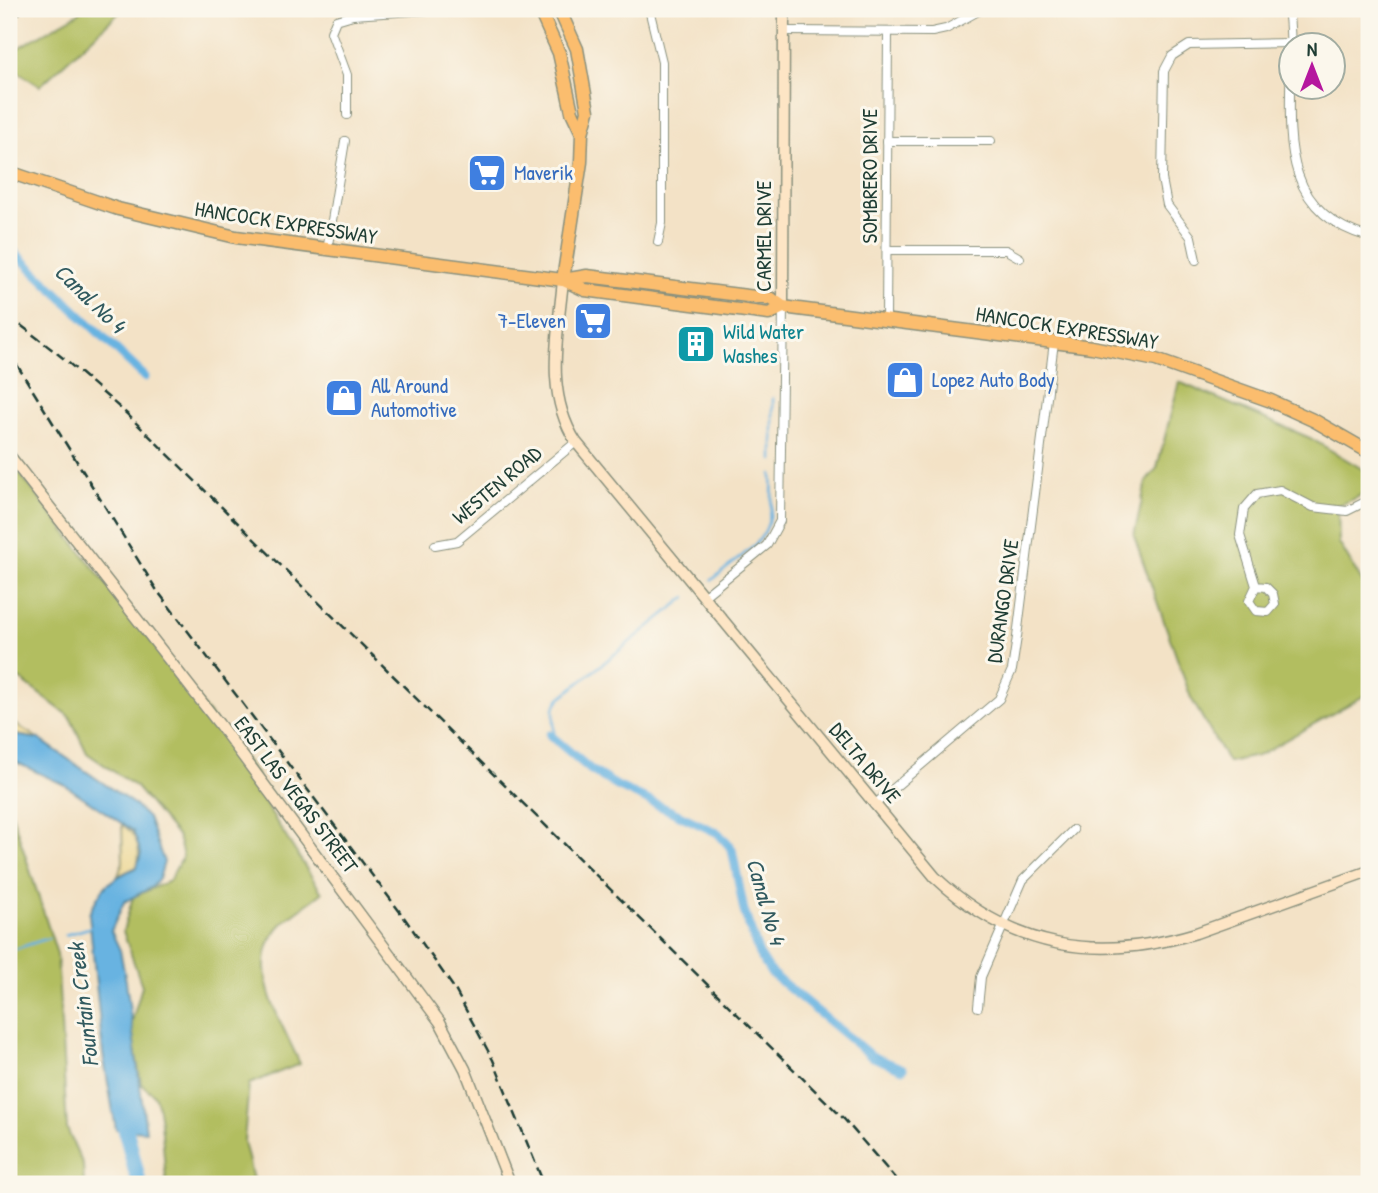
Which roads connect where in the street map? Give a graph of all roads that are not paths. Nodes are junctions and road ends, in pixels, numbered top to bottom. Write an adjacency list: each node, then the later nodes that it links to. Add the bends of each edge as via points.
1 (15, 9): 9 (main road)
2 (444, 9): 15 (street, via 336,20 331,32 347,75)
3 (539, 9): 16 (main road, via 559,53 572,112)
4 (559, 9): 16 (main road, via 582,67 588,111)
5 (649, 9): 22 (street, via 662,62 662,223)
6 (784, 9): 10 (main road, CARMEL DRIVE)
7 (982, 9): 11 (street, via 946,29)
8 (1288, 9): 12 (street)
9 (9, 14)
10 (784, 31): 11 (street); 28 (main road, CARMEL DRIVE)
11 (888, 32): 18 (street, SOMBRERO DRIVE)
12 (1289, 32)
13 (1276, 43): 26 (street, via 1189,44 1166,62 1162,81 1163,192 1174,217 1191,237)
14 (1290, 102): 21 (street, via 1290,145 1298,175 1320,209)
15 (347, 115)
16 (582, 132): 27 (main road)
17 (345, 141): 24 (street)
18 (887, 141): 19 (street); 23 (street, SOMBRERO DRIVE)
19 (991, 141)
20 (9, 172): 24 (main road, HANCOCK EXPRESSWAY, via 167,223)
21 (1369, 237)
22 (658, 242)
23 (887, 250): 25 (street, via 1006,250); 29 (street, SOMBRERO DRIVE)
24 (327, 251): 27 (main road, HANCOCK EXPRESSWAY)
25 (1020, 258)
26 (1196, 260)
27 (564, 280): 28 (main road, HANCOCK EXPRESSWAY, via 585,290 758,312); 31 (main road, DELTA DRIVE, via 554,382 560,410)
28 (783, 307): 29 (main road, HANCOCK EXPRESSWAY); 37 (street, CARMEL DRIVE, via 780,521 767,545)
29 (886, 321): 30 (main road, HANCOCK EXPRESSWAY)
30 (1054, 342): 32 (main road, HANCOCK EXPRESSWAY, via 1136,356 1223,382 1315,421); 38 (street, DURANGO DRIVE, via 1008,683 999,699)
31 (576, 442): 35 (street, WESTEN ROAD, via 457,541); 37 (main road, DELTA DRIVE)
32 (1369, 452)
33 (9, 455): 43 (main road, EAST LAS VEGAS STREET, via 211,713 440,1022 465,1069)
34 (1369, 500): 36 (street, via 1347,510 1313,507 1280,490 1257,494 1244,509 1240,535)
35 (435, 545)
36 (1256, 586)
37 (703, 597): 38 (main road, DELTA DRIVE)
38 (874, 805): 41 (main road, DELTA DRIVE, via 935,877)
39 (1073, 830): 41 (street, via 1023,880)
40 (1369, 871): 41 (main road, DELTA DRIVE, via 1196,933 1142,946 1079,947)
41 (1001, 926): 42 (street, via 981,977)
42 (978, 1007)
43 (510, 1184)

